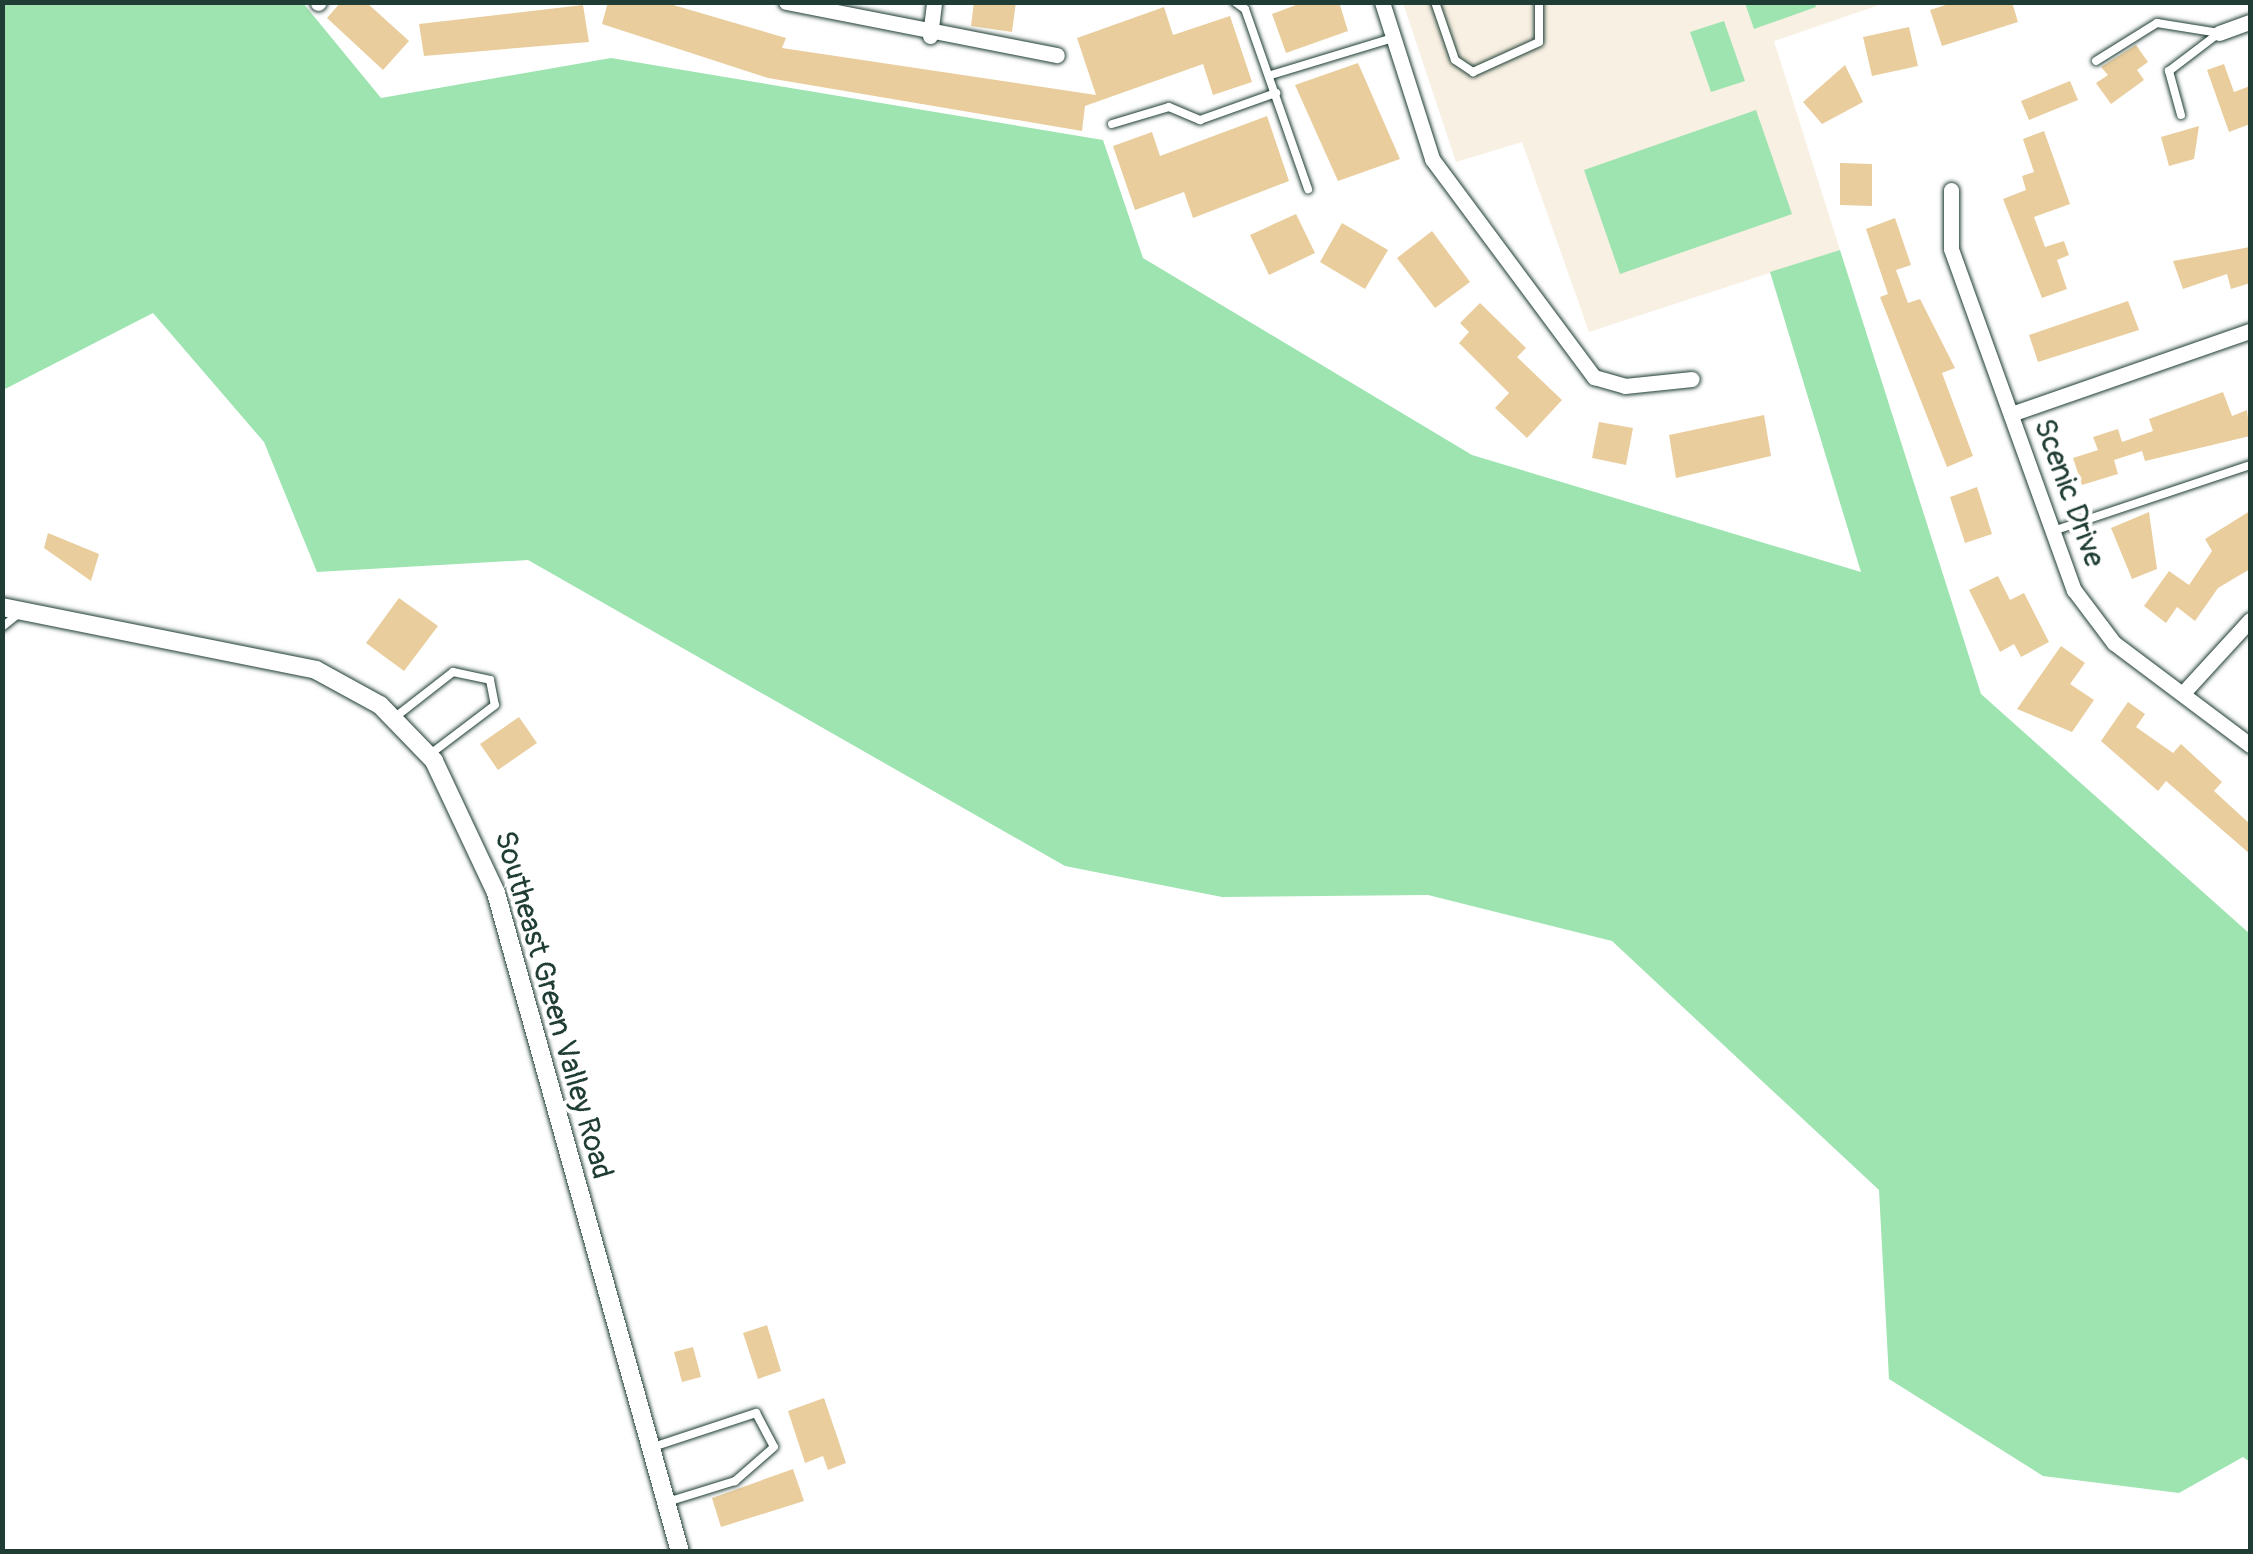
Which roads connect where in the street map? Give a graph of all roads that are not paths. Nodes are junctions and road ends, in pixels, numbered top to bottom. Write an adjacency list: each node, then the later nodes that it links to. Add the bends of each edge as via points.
1 (786, 2): 9 (street)
2 (934, 2): 9 (street)
3 (1235, 2): 13 (lane)
4 (1382, 2): 10 (street)
5 (1435, 2): 6 (lane, via 1455,60 1473,72 1539,42)
6 (1539, 2)
7 (2250, 22): 8 (street)
8 (2219, 32): 12 (lane, via 2157,23); 15 (lane, via 2169,70)
9 (930, 36): 11 (street)
10 (1393, 38): 13 (lane); 20 (street, via 1432,159 1594,378 1626,386)
11 (1057, 55)
12 (2096, 61)
13 (1271, 76): 14 (lane)
14 (1276, 92): 16 (lane, via 1200,120 1169,107); 17 (lane)
15 (2181, 116)
16 (1112, 124)
17 (1308, 189)
18 (1951, 190): 21 (street, Scenic Drive, via 1950,249)
19 (2250, 331): 21 (street)
20 (1692, 379)
21 (2011, 414): 23 (street, Scenic Drive)
22 (2250, 464): 23 (lane)
23 (2053, 531): 28 (street, Scenic Drive, via 2094,621)
24 (2, 607): 25 (street, Southeast Green Valley Road)
25 (22, 612): 27 (lane); 29 (street, Southeast Green Valley Road, via 302,665)
26 (2250, 620): 28 (street)
27 (2, 627)
28 (2184, 692): 30 (street, Scenic Drive)
29 (394, 718): 31 (street, Southeast Green Valley Road); 31 (lane, via 453,672 490,680 495,705)
30 (2250, 745)
31 (429, 755): 32 (street, Southeast Green Valley Road, via 496,893)
32 (650, 1448): 33 (street, Southeast Green Valley Road); 33 (lane, via 756,1414 774,1447 735,1481)
33 (665, 1502): 34 (street, Southeast Green Valley Road)
34 (680, 1552)

